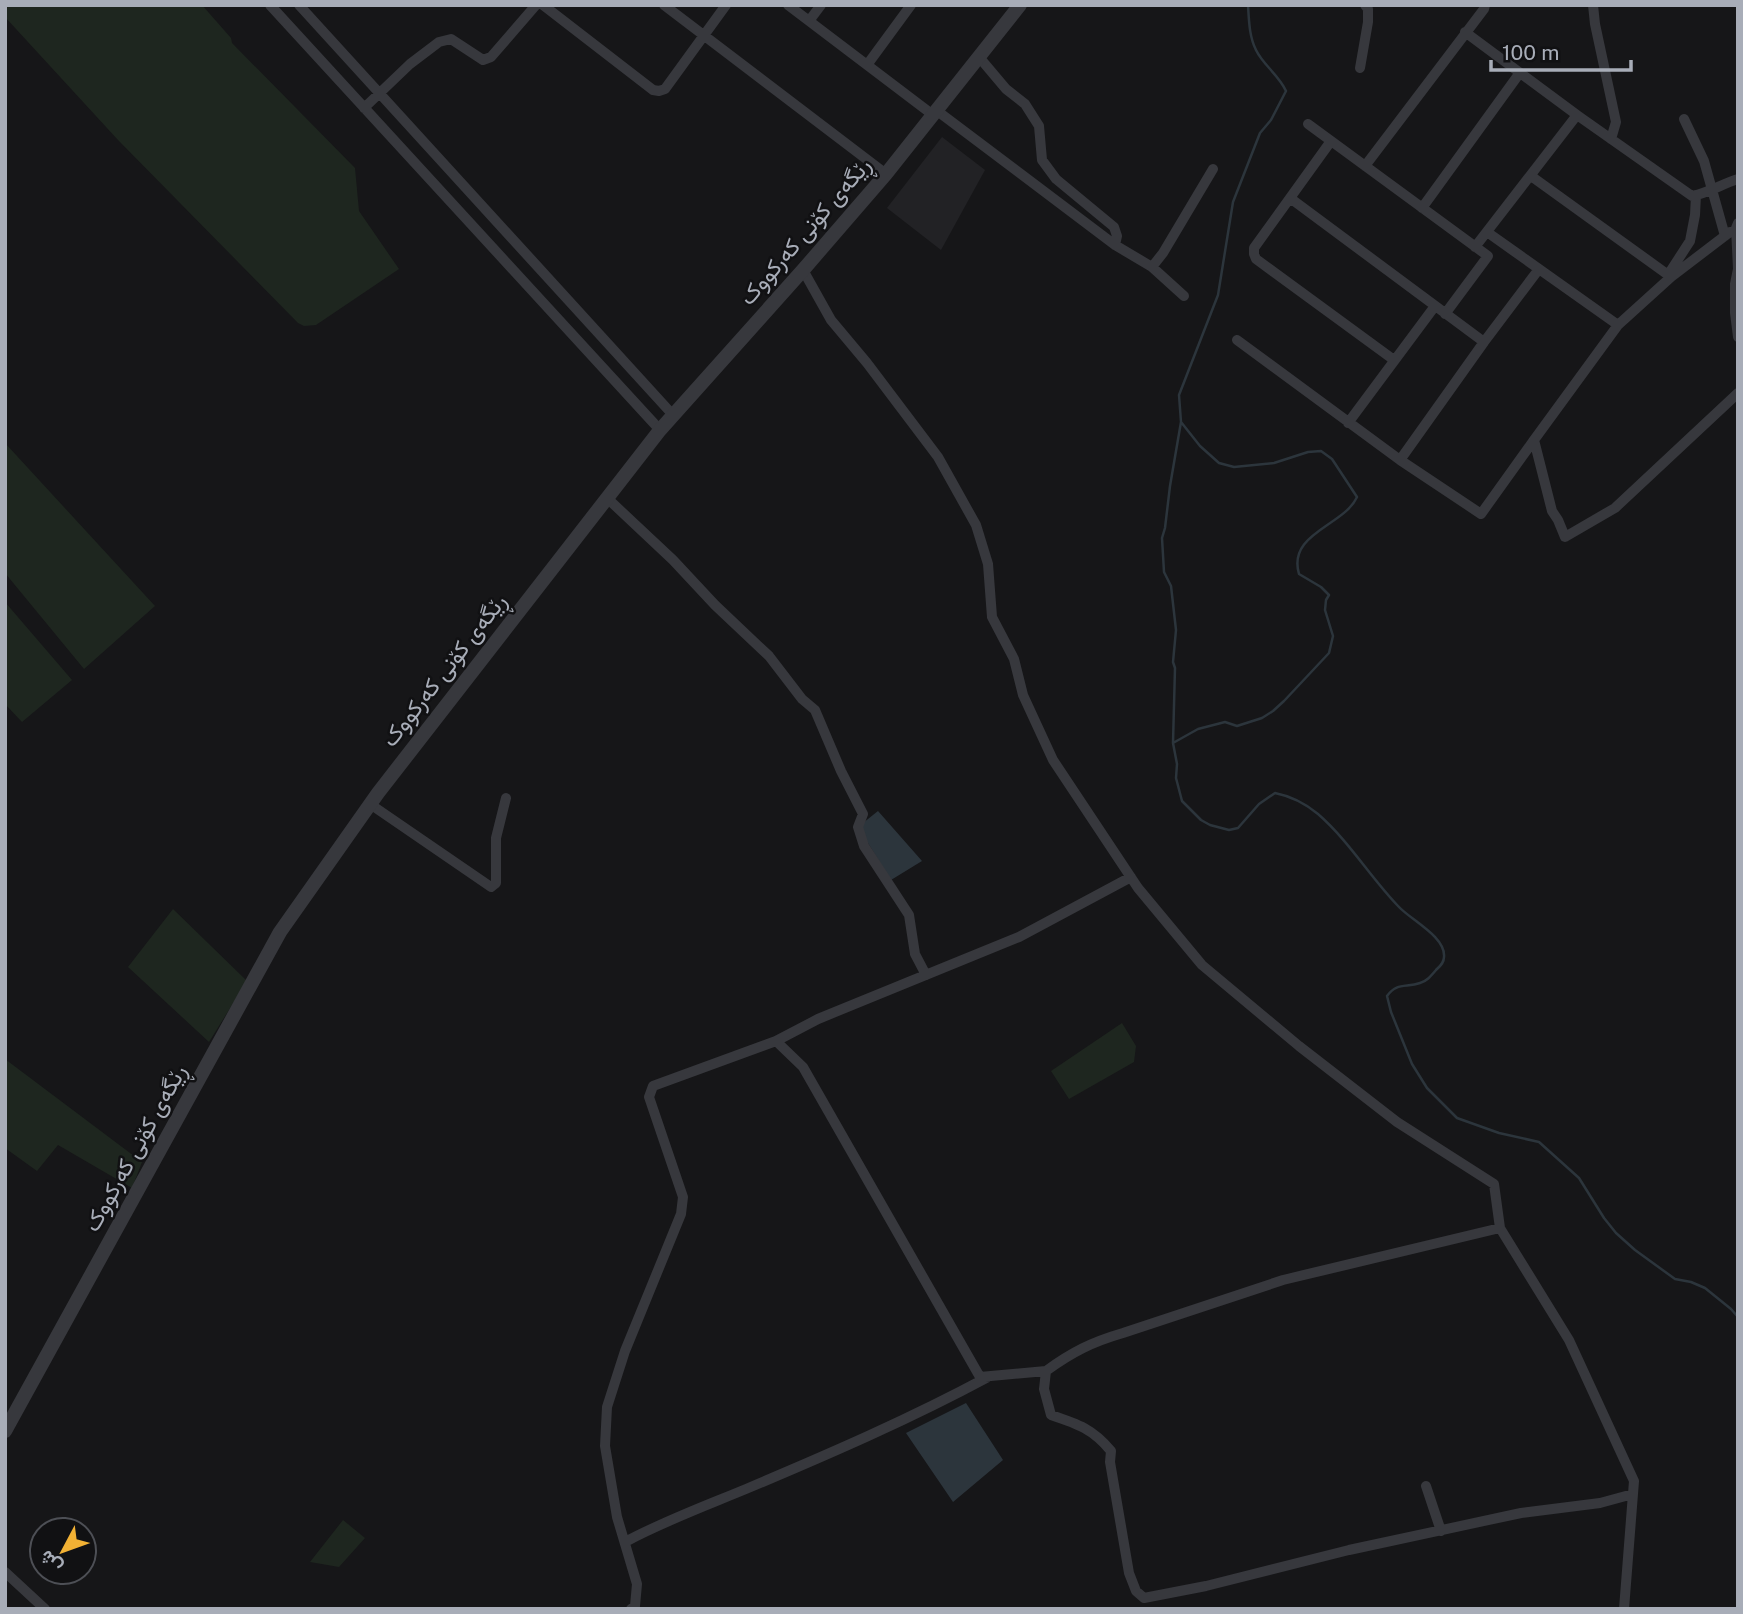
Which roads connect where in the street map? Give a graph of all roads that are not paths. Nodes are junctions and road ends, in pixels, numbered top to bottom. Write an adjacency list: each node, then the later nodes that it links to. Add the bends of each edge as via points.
1 (270, 5): 22 (street)
2 (299, 5): 21 (street)
3 (536, 5): 21 (street, via 491,57 483,60 451,39 439,42)
4 (543, 5): 16 (street, via 653,90 664,89)
5 (664, 5): 16 (street)
6 (726, 5): 16 (street)
7 (788, 5): 14 (street)
8 (821, 5): 14 (street)
9 (911, 5): 18 (street)
10 (1020, 5): 17 (street, ڕێگەی کۆنی کەرکووک)
11 (1364, 5): 19 (street, via 1368,22)
12 (1485, 5): 15 (street)
13 (1593, 5): 27 (street, via 1616,122)
14 (809, 21): 18 (street)
15 (1465, 32): 20 (street); 29 (street)
16 (704, 36): 31 (street)
17 (979, 57): 23 (street, ڕێگەی کۆنی کەرکووک); 41 (street, via 1025,104 1039,126 1042,160 1056,179 1114,227)
18 (867, 65): 23 (street)
19 (1360, 68)
20 (1519, 74): 24 (street); 37 (street)
21 (380, 93): 22 (street); 57 (street)
22 (364, 108): 59 (street)
23 (934, 113): 31 (street, ڕێگەی کۆنی کەرکووک); 41 (street)
24 (1577, 115): 27 (street); 32 (street)
25 (1684, 119): 34 (street)
26 (1308, 124): 28 (street)
27 (1611, 139): 35 (street)
28 (1331, 141): 29 (street); 36 (street)
29 (1365, 166): 37 (street)
30 (1213, 169): 44 (street)
31 (886, 174): 46 (street, ڕێگەی کۆنی کەرکووک)
32 (1531, 176): 39 (street); 47 (street)
33 (1738, 179): 34 (street)
34 (1712, 189): 35 (street); 40 (street)
35 (1696, 195): 47 (street, via 1690,241)
36 (1290, 198): 49 (street); 55 (street, via 1254,248 1256,259)
37 (1422, 208): 43 (street)
38 (1737, 226): 40 (street); 42 (street)
39 (1487, 232): 43 (street); 45 (street)
40 (1725, 236): 47 (street)
41 (1115, 245): 44 (street)
42 (1737, 246): 52 (street, via 1734,313)
43 (1475, 247): 50 (street, via 1488,256)
44 (1152, 267): 48 (street)
45 (1539, 269): 51 (street); 54 (street)
46 (803, 270): 57 (street, ڕێگەی کۆنی کەرکووک); 65 (street, via 831,320 938,457 976,524 988,564 992,617 1014,659 1023,695 1053,760)
47 (1669, 276): 51 (street)
48 (1184, 296)
49 (1435, 306): 50 (street); 55 (street)
50 (1445, 313): 54 (street)
51 (1618, 325): 60 (street)
52 (1738, 337)
53 (1237, 340): 58 (street)
54 (1484, 342): 61 (street)
55 (1394, 360): 58 (street)
56 (1738, 393): 60 (street, via 1615,508 1565,537 1552,511)
57 (673, 415): 59 (street, ڕێگەی کۆنی کەرکووک)
58 (1348, 423): 61 (street)
59 (660, 430): 62 (street, ڕێگەی کۆنی کەرکووک)
60 (1534, 440): 61 (street, via 1481,514)
61 (1400, 460)
62 (607, 498): 64 (street, ڕێگەی کۆنی کەرکووک); 66 (street, via 769,656 815,710 863,814 858,827 864,846 909,915 915,954)
63 (506, 799): 64 (street, via 496,838 496,883 491,887)
64 (370, 804): 71 (street, ڕێگەی کۆنی کەرکووک, via 280,932)
65 (1131, 877): 66 (street, via 1019,937); 68 (street, via 1202,965 1397,1122 1494,1184)
66 (926, 975): 67 (street, via 818,1018)
67 (776, 1041): 70 (street, via 803,1067 980,1377); 75 (street, via 653,1086 649,1097 683,1197 681,1214 607,1407 605,1446)
68 (1500, 1228): 69 (street, via 1283,1280 1097,1340); 73 (street, via 1569,1340 1634,1481)
69 (1046, 1371): 70 (street); 74 (street, via 1044,1389 1052,1415 1080,1425 1101,1438 1111,1451 1129,1573 1144,1598)
70 (989, 1376): 75 (street, via 886,1429)
71 (5, 1432)
72 (1426, 1486): 74 (street)
73 (1633, 1494): 74 (street); 79 (street)
74 (1441, 1531)
75 (625, 1542): 78 (street, via 637,1584)
76 (5, 1572): 77 (street)
77 (45, 1609)
78 (631, 1609)
79 (1624, 1609)

